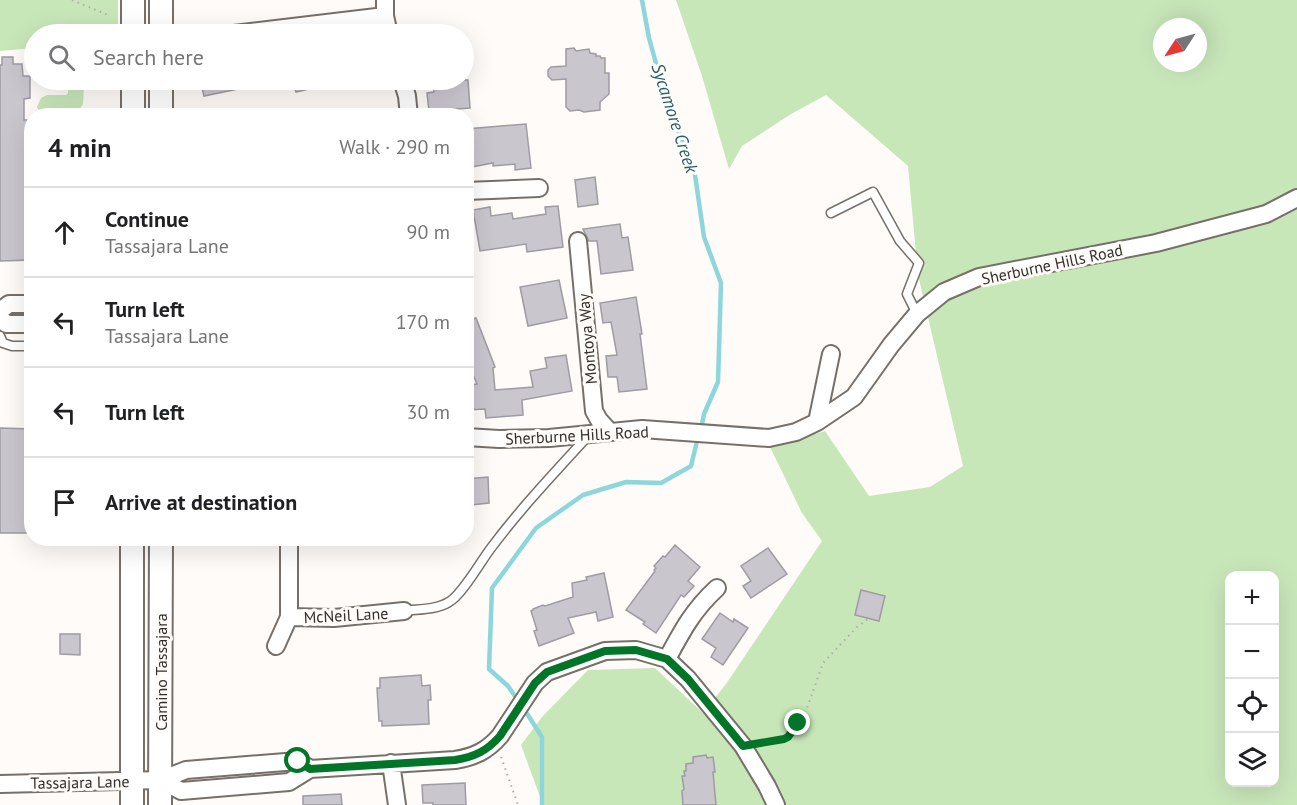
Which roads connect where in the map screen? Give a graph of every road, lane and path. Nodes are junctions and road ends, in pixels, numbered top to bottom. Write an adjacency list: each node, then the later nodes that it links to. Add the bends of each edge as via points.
1 (72, 0): 5 (path)
2 (89, 0): 5 (path)
3 (133, 0): 8 (main road)
4 (161, 0): 9 (main road)
5 (86, 5): 7 (path)
6 (385, 8): 10 (street); 11 (street)
7 (108, 15)
8 (133, 24)
9 (161, 24)
10 (292, 24)
11 (387, 24)
12 (133, 90): 15 (main road)
13 (161, 90): 16 (main road)
14 (405, 90): 17 (street)
15 (133, 108)
16 (161, 108)
17 (408, 108)
18 (539, 188): 19 (street)
19 (474, 191)
20 (1297, 198): 25 (street, Sherburne Hills Road, via 1266,214 1156,243 979,278 944,292)
21 (831, 213): 25 (lane, via 873,192 900,241 919,263 907,294)
22 (578, 241): 32 (street, Montoya Way, via 594,411)
23 (24, 304): 24 (street, via 9,304)
24 (0, 311)
25 (917, 314): 31 (street, Sherburne Hills Road, via 854,397)
26 (0, 317): 27 (street, via 6,324)
27 (24, 324)
28 (0, 336): 29 (lane, via 3,343)
29 (24, 346)
30 (831, 354): 31 (street)
31 (817, 422): 32 (street, Sherburne Hills Road, via 769,438 642,429)
32 (609, 431): 33 (street, Sherburne Hills Road)
33 (591, 433): 34 (street, Sherburne Hills Road, via 549,438); 39 (lane, via 527,504 459,593 434,608)
34 (474, 437)
35 (132, 546): 48 (main road, Camino Tassajara)
36 (161, 546): 47 (main road, Camino Tassajara)
37 (290, 546): 40 (street)
38 (717, 588): 43 (street, via 701,602)
39 (404, 611): 40 (street, McNeil Lane, via 334,618)
40 (289, 617): 42 (street)
41 (868, 619): 45 (path, via 823,663 807,708 788,737)
42 (276, 646)
43 (667, 659): 44 (street, Tassajara Lane, via 636,650 605,651 547,672 535,683); 45 (street, Tassajara Lane)
44 (497, 740): 46 (street, Tassajara Lane, via 467,758); 53 (path)
45 (743, 746): 54 (street, Tassajara Lane)
46 (391, 763): 47 (street, Tassajara Lane, via 310,769 298,761 186,770); 52 (street)
47 (161, 780): 48 (street, Tassajara Lane); 51 (main road, Camino Tassajara)
48 (132, 781): 49 (street, Tassajara Lane); 50 (main road, Camino Tassajara)
49 (0, 784)
50 (132, 805)
51 (160, 805)
52 (397, 805)
53 (518, 805)
54 (776, 805)

